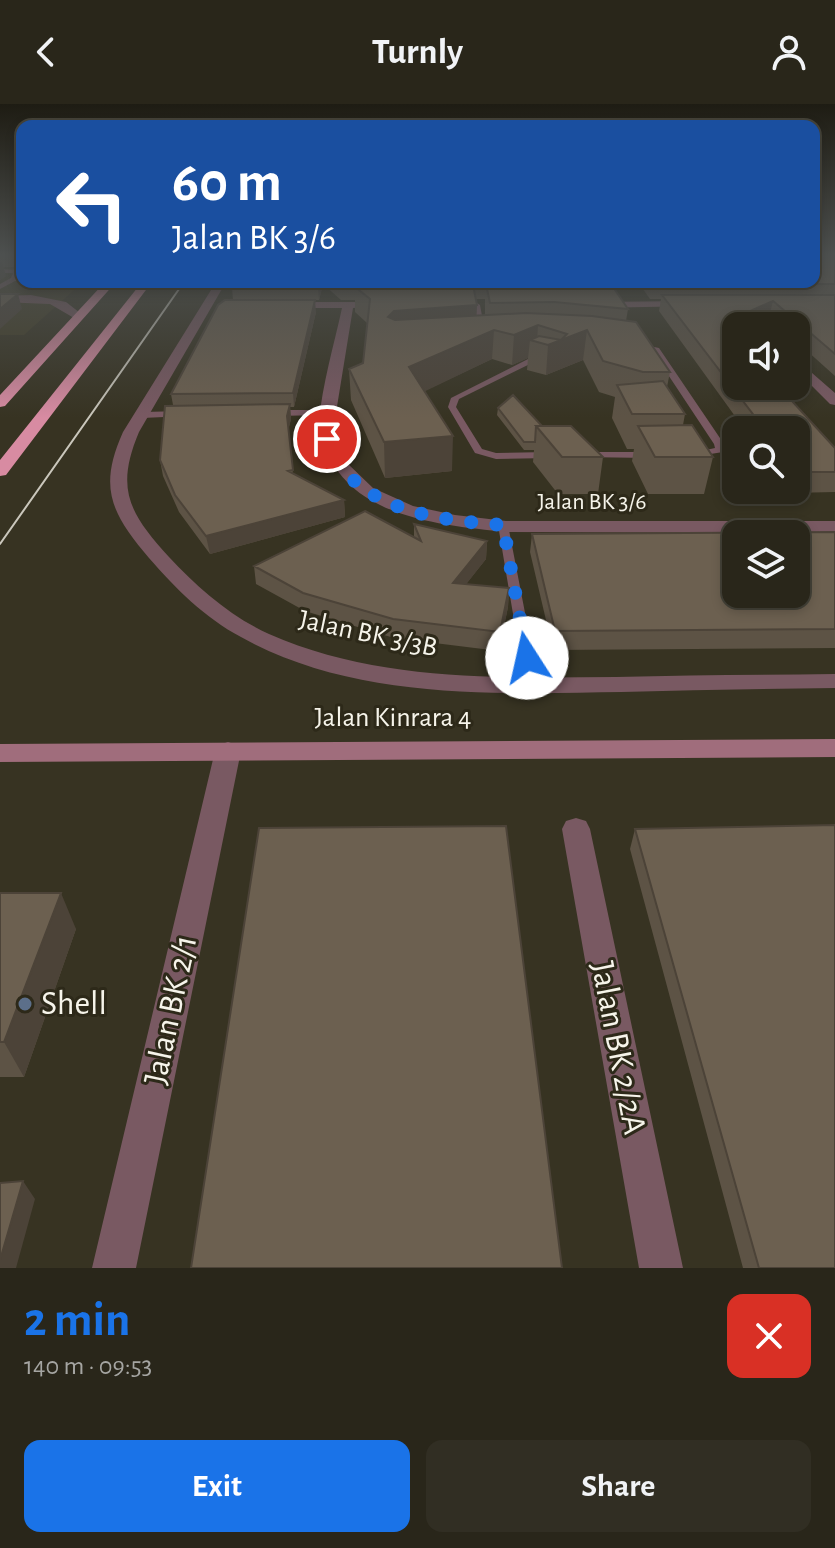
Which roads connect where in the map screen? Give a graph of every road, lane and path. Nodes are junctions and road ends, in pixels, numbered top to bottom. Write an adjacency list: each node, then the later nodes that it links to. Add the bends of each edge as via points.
1 (69, 309): 7 (street)
2 (84, 309): 7 (highway)
3 (126, 309): 26 (highway)
4 (205, 309): 21 (street, Jalan BK 3/3B)
5 (348, 309): 19 (street, Jalan BK 3/6)
6 (478, 309): 10 (lane)
7 (78, 316): 17 (highway)
8 (0, 331): 9 (lane)
9 (15, 331)
10 (483, 335): 11 (lane); 12 (lane)
11 (468, 336)
12 (497, 336)
13 (632, 344): 25 (lane, via 656,350 719,444 720,450 704,455)
14 (557, 365): 22 (lane, via 535,359 455,398 452,407 478,451 496,456)
15 (810, 377): 16 (street)
16 (835, 401)
17 (0, 403)
18 (266, 413): 19 (lane)
19 (328, 413): 27 (street, Jalan BK 3/6, via 327,439 333,455 361,488 422,514)
20 (188, 414): 21 (lane)
21 (142, 415): 30 (street, Jalan BK 3/3B, via 116,471 129,516 163,561 220,615 261,639 314,658 365,669)
22 (557, 455)
23 (573, 455): 24 (lane)
24 (666, 455)
25 (682, 455)
26 (0, 471)
27 (503, 525): 28 (street, Jalan BK 3/6); 30 (lane)
28 (835, 527)
29 (835, 681): 30 (street, Jalan BK 3/3B)
30 (532, 685)
31 (835, 748): 32 (street, Jalan Kinrara 4)
32 (228, 751): 33 (street, Jalan Kinrara 4); 35 (street, Jalan BK 2/1)
33 (0, 753)
34 (576, 829): 36 (street, Jalan BK 2/2A)
35 (114, 1268)
36 (661, 1268)

